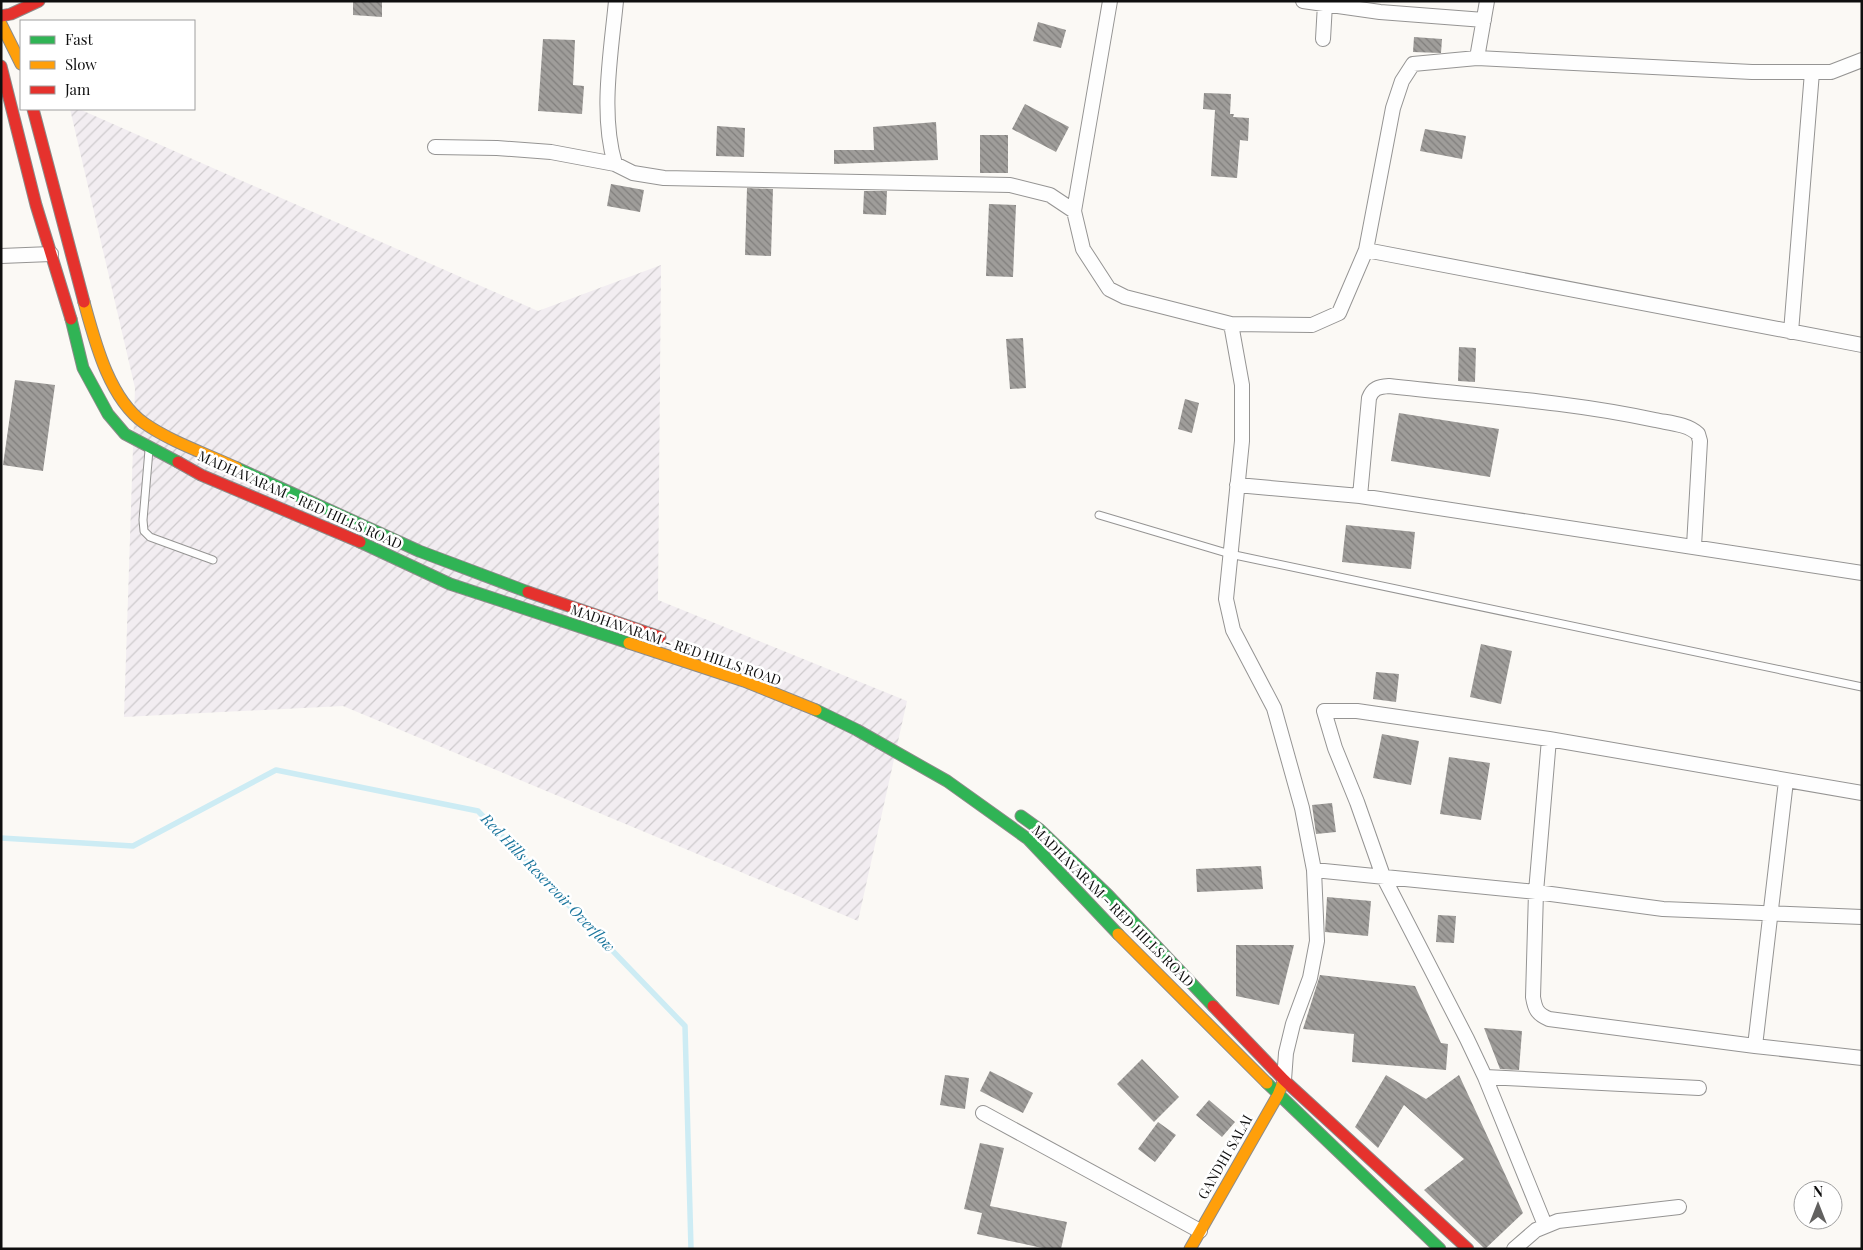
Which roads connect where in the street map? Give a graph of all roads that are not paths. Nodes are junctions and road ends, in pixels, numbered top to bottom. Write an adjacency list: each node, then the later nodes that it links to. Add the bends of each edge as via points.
1 (39, 1): 7 (main road)
2 (616, 1): 18 (street, via 608,89 610,147)
3 (1110, 1): 19 (street)
4 (1303, 1): 6 (street)
5 (1487, 1): 8 (street)
6 (1325, 4): 8 (street); 10 (street)
7 (7, 10)
8 (1484, 20): 11 (street)
9 (1, 24): 13 (main road)
10 (1323, 39)
11 (1477, 58): 15 (street, via 1752,72); 20 (street, via 1414,64 1402,81 1393,108)
12 (1862, 60): 15 (street, via 1831,72)
13 (20, 62)
14 (1, 66): 21 (main road, MADHAVARAM - RED HILLS ROAD)
15 (1812, 72): 24 (street)
16 (33, 110): 34 (main road, MADHAVARAM - RED HILLS ROAD, via 94,338 112,384 144,423 419,551 503,584)
17 (434, 146): 18 (street, via 552,152)
18 (615, 164): 19 (street, via 633,173 664,178 1010,185 1050,195)
19 (1074, 211): 23 (street, via 1083,249 1109,289 1125,297)
20 (1366, 250): 23 (street, via 1339,313 1312,325); 24 (street)
21 (51, 254): 22 (street); 26 (main road, MADHAVARAM - RED HILLS ROAD, via 83,368 108,414 125,434)
22 (1, 256)
23 (1231, 324): 27 (street, via 1242,385 1242,442)
24 (1791, 332): 25 (street)
25 (1862, 345)
26 (149, 447): 32 (lane, via 144,531 150,538); 54 (main road, MADHAVARAM - RED HILLS ROAD, via 201,475 379,550 450,584 744,681 849,726 913,760 1028,839)
27 (1237, 485): 28 (street); 31 (street)
28 (1360, 496): 30 (street); 30 (street, via 1369,398 1377,388 1389,386 1625,414 1686,427 1698,434)
29 (1099, 515): 31 (lane)
30 (1694, 546): 33 (street)
31 (1230, 554): 35 (lane); 44 (street, via 1226,599 1233,630 1274,708 1302,808)
32 (213, 560)
33 (1862, 573)
34 (674, 642)
35 (1862, 687)
36 (803, 692): 37 (main road)
37 (873, 726)
38 (1549, 739): 41 (street); 45 (street, via 1357,711 1324,711); 46 (street)
39 (930, 758): 40 (main road)
40 (964, 778)
41 (1786, 781): 42 (street); 47 (street)
42 (1862, 793)
43 (1011, 809): 52 (main road, MADHAVARAM - RED HILLS ROAD, via 1039,828 1108,895)
44 (1314, 870): 45 (street); 52 (street, via 1317,941 1310,978 1286,1053)
45 (1383, 876): 46 (street); 51 (street)
46 (1536, 892): 47 (street, via 1663,909); 49 (street, via 1533,997 1534,1008 1539,1015 1549,1019)
47 (1770, 913): 48 (street); 49 (street)
48 (1862, 917)
49 (1755, 1046): 50 (street)
50 (1862, 1058)
51 (1485, 1077): 53 (street); 57 (street)
52 (1284, 1080): 54 (main road, GANDHI SALAI); 61 (main road, MADHAVARAM - RED HILLS ROAD)
53 (1699, 1088)
54 (1278, 1095): 58 (main road, GANDHI SALAI); 60 (main road, MADHAVARAM - RED HILLS ROAD)
55 (983, 1113): 58 (street)
56 (1678, 1207): 57 (street)
57 (1545, 1225): 62 (street)
58 (1200, 1231): 59 (main road, GANDHI SALAI)
59 (1190, 1249)
60 (1440, 1249)
61 (1468, 1249)
62 (1514, 1249)

